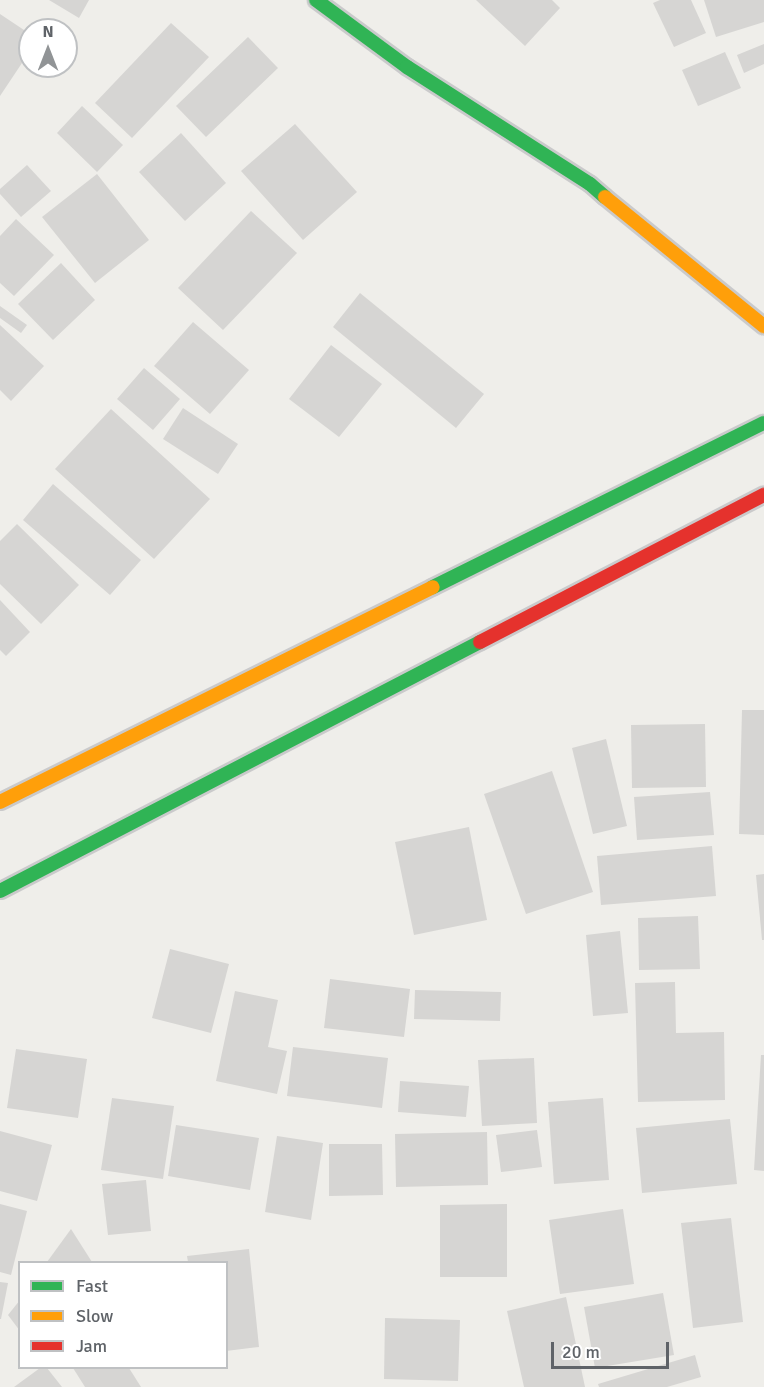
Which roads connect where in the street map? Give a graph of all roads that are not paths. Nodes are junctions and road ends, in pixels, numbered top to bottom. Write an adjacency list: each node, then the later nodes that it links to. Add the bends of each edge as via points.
1 (316, 0): 2 (main road, via 407,67 590,184)
2 (764, 326)
3 (764, 423): 5 (main road)
4 (764, 495): 6 (main road)
5 (0, 802)
6 (0, 891)

